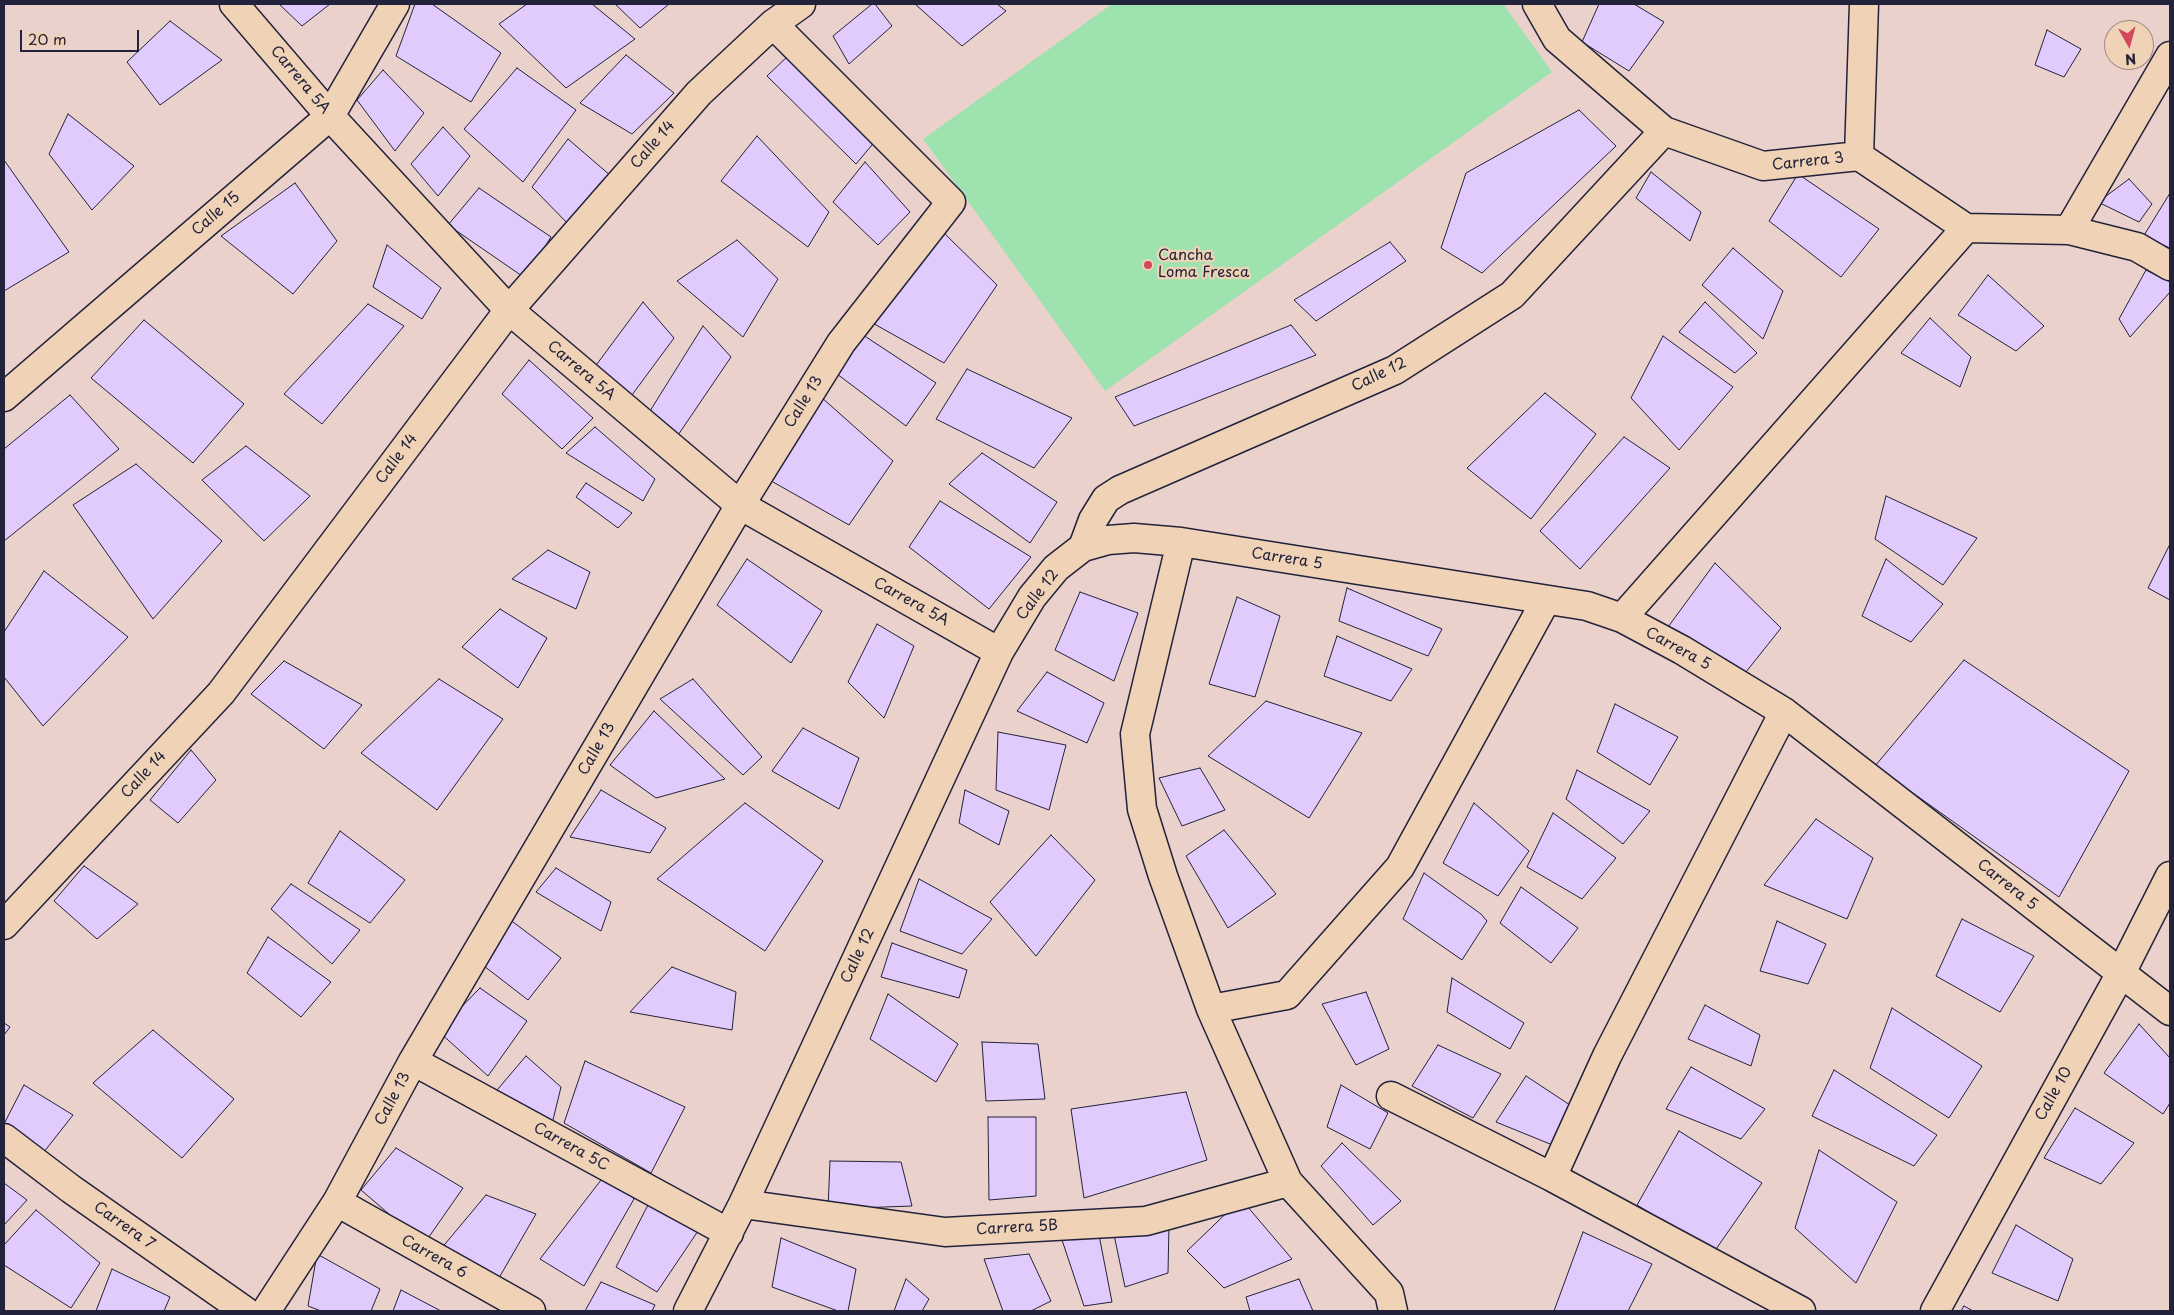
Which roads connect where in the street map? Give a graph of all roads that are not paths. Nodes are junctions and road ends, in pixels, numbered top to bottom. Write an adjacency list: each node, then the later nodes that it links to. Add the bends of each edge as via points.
1 (234, 4): 8 (street, Carrera 5A)
2 (395, 4): 8 (street, Calle 15)
3 (801, 4): 6 (street, Calle 14)
4 (1537, 4): 9 (street, Carrera 3, via 1557,39)
5 (1864, 4): 10 (street)
6 (773, 24): 14 (street, Calle 14, via 699,93); 16 (street, Calle 13, via 951,202 841,343)
7 (2170, 56): 12 (street)
8 (330, 116): 14 (street, Carrera 5A); 15 (street, Calle 15)
9 (1664, 131): 10 (street, Carrera 3, via 1763,166); 18 (street, Calle 12, via 1512,295 1395,370 1120,490 1106,499 1093,520)
10 (1859, 156): 11 (street, Carrera 3)
11 (1966, 228): 12 (street); 20 (street)
12 (2069, 230): 13 (street, via 2136,247)
13 (2170, 266)
14 (509, 310): 16 (street, Carrera 5A); 24 (street, Calle 14, via 221,693)
15 (4, 397)
16 (740, 505): 21 (street, Carrera 5A); 28 (street, Calle 13)
17 (1181, 542): 18 (street, Carrera 5, via 1134,538 1108,540); 19 (street, Carrera 5); 26 (street, via 1134,734 1142,809)
18 (1083, 547): 21 (street, Calle 12, via 1056,568 1032,597)
19 (1546, 600): 20 (street, Carrera 5, via 1587,606); 26 (street, via 1400,867 1287,996)
20 (1622, 618): 22 (street, Carrera 5)
21 (999, 652): 34 (street, Calle 12)
22 (1784, 712): 25 (street, Carrera 5); 31 (street, via 1607,1056)
23 (2170, 876): 25 (street, Calle 10)
24 (4, 925)
25 (2121, 973): 27 (street, Carrera 5); 42 (street, Calle 10)
26 (1211, 1009): 32 (street)
27 (2170, 1011)
28 (413, 1061): 33 (street, Calle 13); 35 (street, Carrera 5C)
29 (1391, 1096): 31 (street)
30 (4, 1138): 36 (street, Carrera 7)
31 (1552, 1177): 41 (street)
32 (1288, 1182): 34 (street, Carrera 5B, via 1146,1221 945,1232); 40 (street, via 1389,1293)
33 (337, 1202): 37 (street, Calle 13); 38 (street, Carrera 6)
34 (744, 1204): 35 (street, Calle 12)
35 (729, 1233): 39 (street, Calle 12)
36 (245, 1311)
37 (266, 1311)
38 (531, 1311)
39 (688, 1311)
40 (1393, 1311)
41 (1801, 1311)
42 (1934, 1311)

